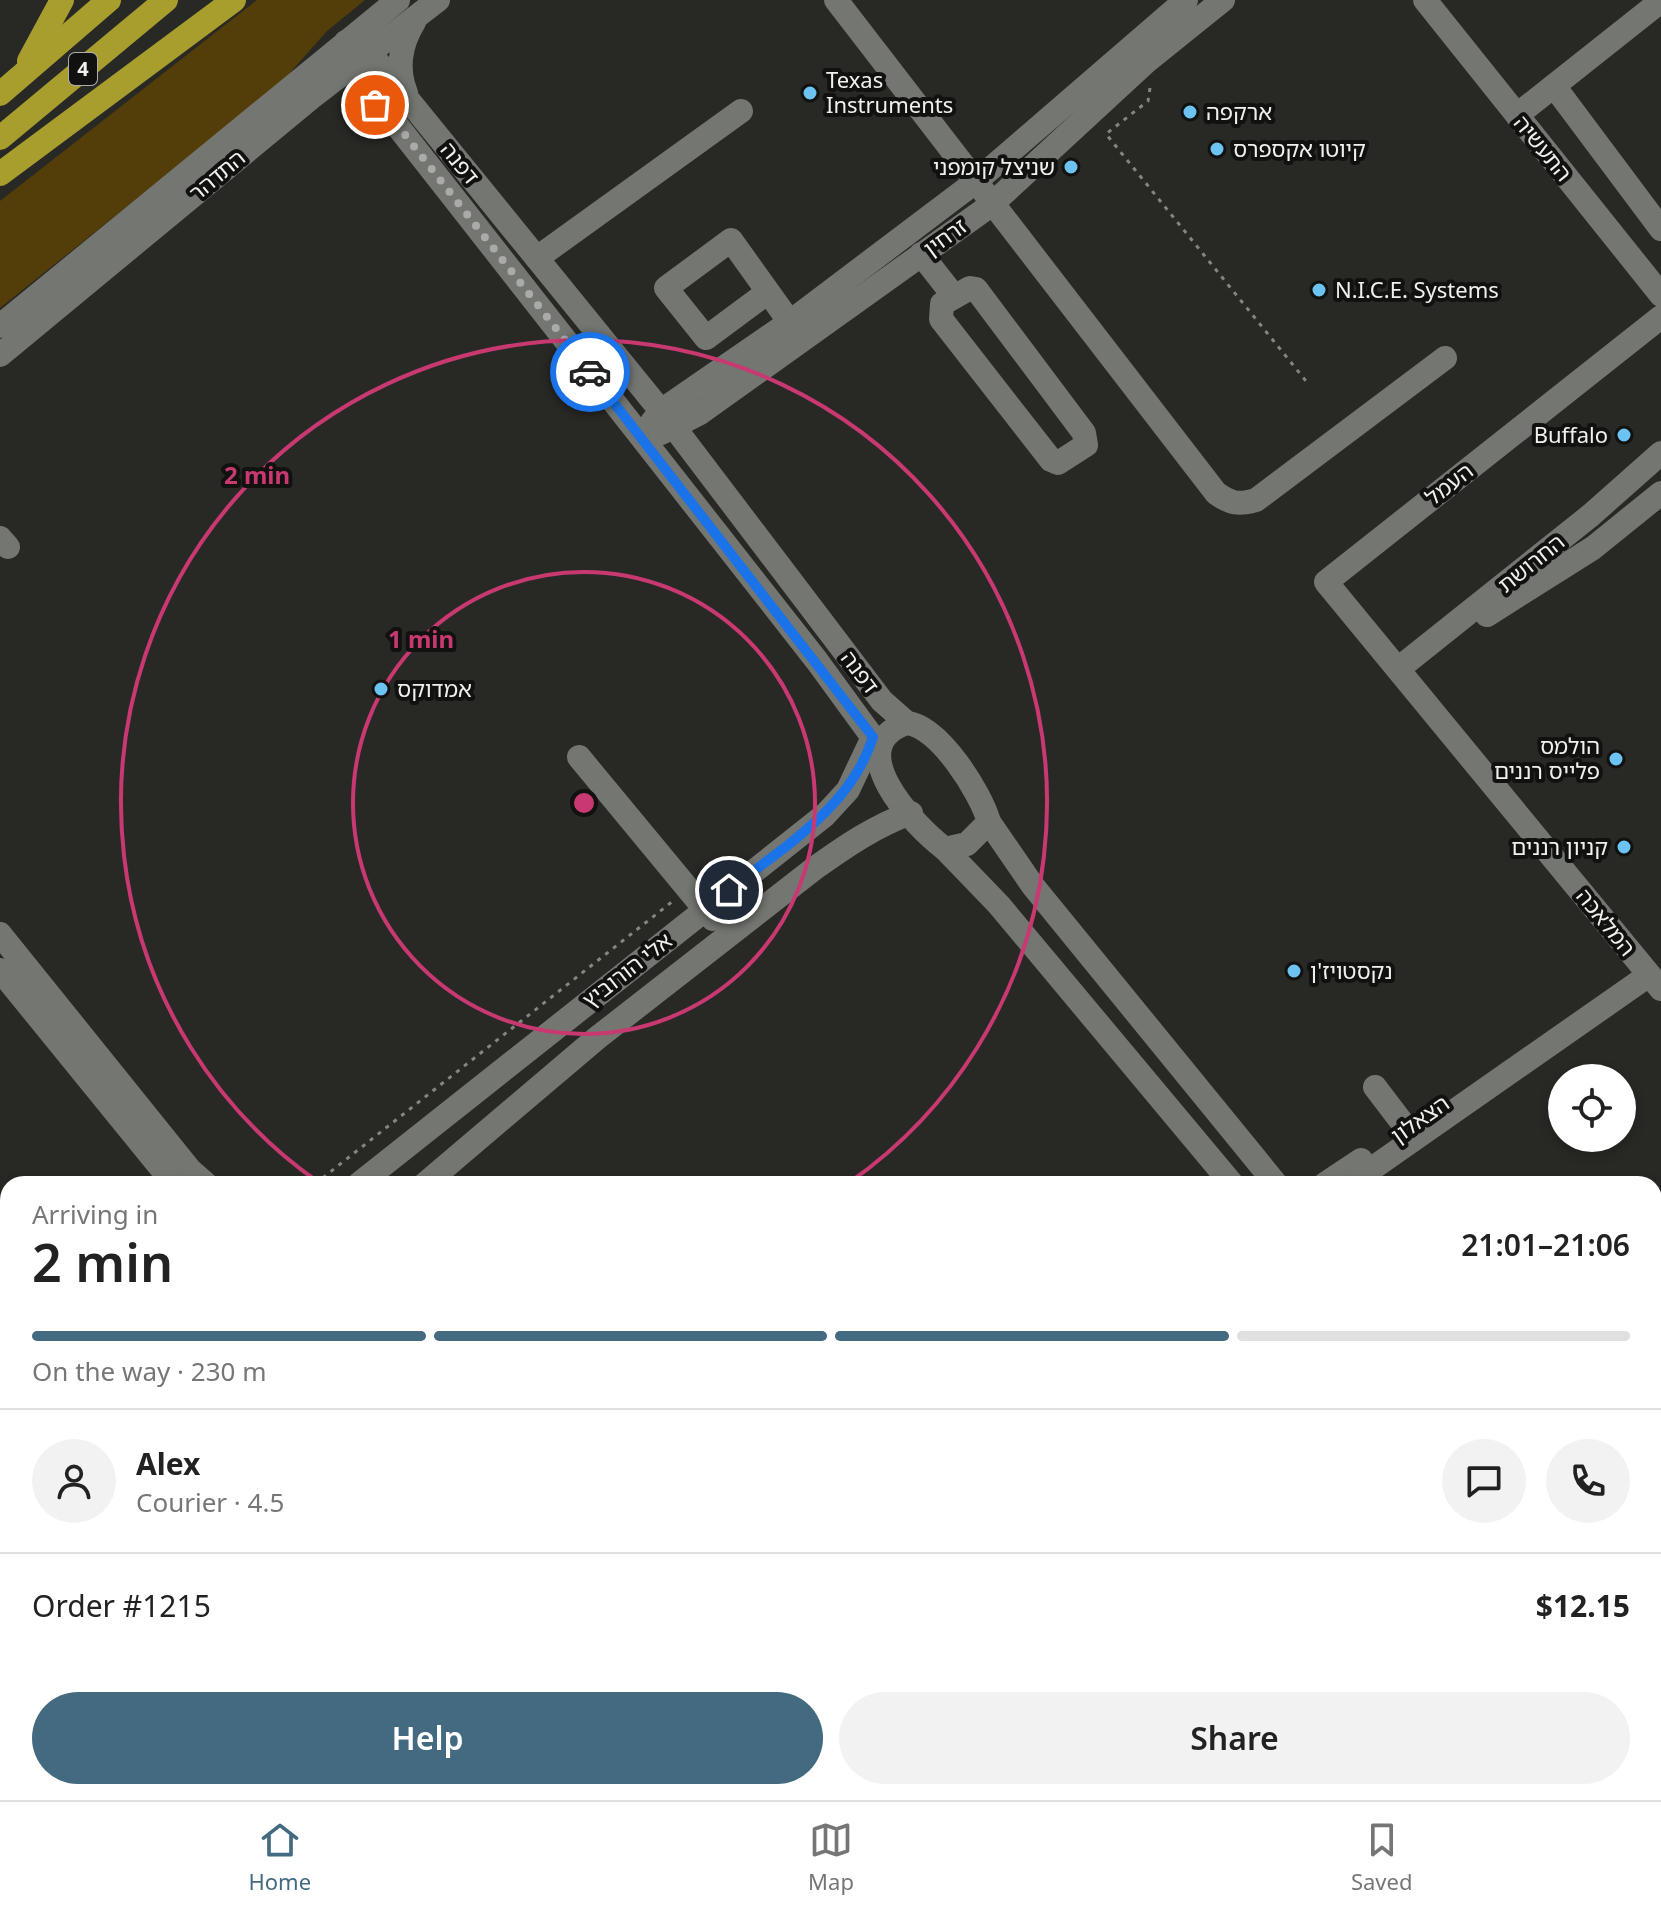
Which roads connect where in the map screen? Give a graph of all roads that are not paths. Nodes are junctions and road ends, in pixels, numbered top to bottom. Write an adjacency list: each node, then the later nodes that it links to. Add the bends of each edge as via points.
1 (62, 0): 17 (highway)
2 (109, 0): 17 (highway, 4)
3 (166, 0): 23 (highway, 4)
4 (234, 0): 24 (highway)
5 (398, 0): 14 (street, התדהר)
6 (438, 0): 13 (street, התדהר)
7 (836, 0): 25 (street)
8 (1186, 0): 12 (street, זרחין)
9 (1223, 0): 26 (street, זרחין, via 1146,62)
10 (1425, 0): 22 (street, התעשיה)
11 (1660, 3): 16 (street)
12 (1160, 8): 25 (street, זרחין)
13 (417, 17): 15 (street, התדהר); 19 (street, via 400,65)
14 (346, 42): 15 (street, דפנה); 34 (street, התדהר)
15 (362, 61): 18 (street, התדהר); 19 (street, דפנה); 21 (street, דפנה)
16 (1554, 86): 22 (street); 27 (street)
17 (7, 88)
18 (312, 97): 21 (street, via 348,94); 36 (street, התדהר)
19 (408, 99): 29 (street, דפנה)
20 (741, 111): 29 (street)
21 (388, 113): 39 (street, דפנה)
22 (1517, 115): 32 (street, התעשיה)
23 (0, 138)
24 (0, 174)
25 (974, 183): 26 (street); 35 (street, זרחין)
26 (991, 205): 28 (street, זרחין); 37 (street, via 1228,502 1256,500)
27 (1661, 229)
28 (921, 254): 31 (street); 35 (street, זרחין)
29 (537, 258): 38 (street, דפנה)
30 (768, 292): 35 (street)
31 (953, 295): 31 (street, via 942,304 941,319 1051,460 1058,463 1082,450 1084,433 976,289)
32 (1661, 295)
33 (1661, 317): 42 (street, העמל, via 1326,582)
34 (0, 326)
35 (796, 331): 38 (street, זרחין, via 700,413)
36 (0, 355)
37 (1445, 358)
38 (668, 419): 39 (street, זרחין); 44 (street, דפנה, via 882,701)
39 (642, 439): 45 (street, דפנה)
40 (1661, 453): 42 (street, החרושת)
41 (1661, 493): 43 (street, החרושת, via 1593,548 1476,622 1431,658 1417,684)
42 (1398, 669): 43 (street, המלאכה)
43 (1424, 700): 54 (street, המלאכה)
44 (907, 723): 45 (street); 48 (street, דפנה, via 928,729 983,799)
45 (876, 742): 47 (street, via 884,779); 50 (street, אלי הורוביץ, via 848,790 825,815)
46 (579, 757): 50 (street)
47 (911, 813): 49 (street); 52 (street, אלי הורוביץ, via 852,841)
48 (989, 822): 49 (street, via 967,844); 63 (street, via 1033,886)
49 (945, 849): 62 (street, via 999,905)
50 (704, 908): 52 (street); 60 (street, אלי הורוביץ)
51 (0, 934): 59 (street)
52 (727, 936): 61 (street, אלי הורוביץ)
53 (0, 970): 58 (street)
54 (1655, 982): 55 (street, הצאלון)
55 (1517, 1070): 57 (street, הצאלון, via 1500,1064); 65 (street, הצאלון)
56 (1375, 1087): 57 (street)
57 (1407, 1129): 64 (street, הצאלון)
58 (167, 1176)
59 (197, 1176)
60 (369, 1176)
61 (434, 1176)
62 (1225, 1176)
63 (1269, 1176)
64 (1337, 1176)
65 (1362, 1176)

